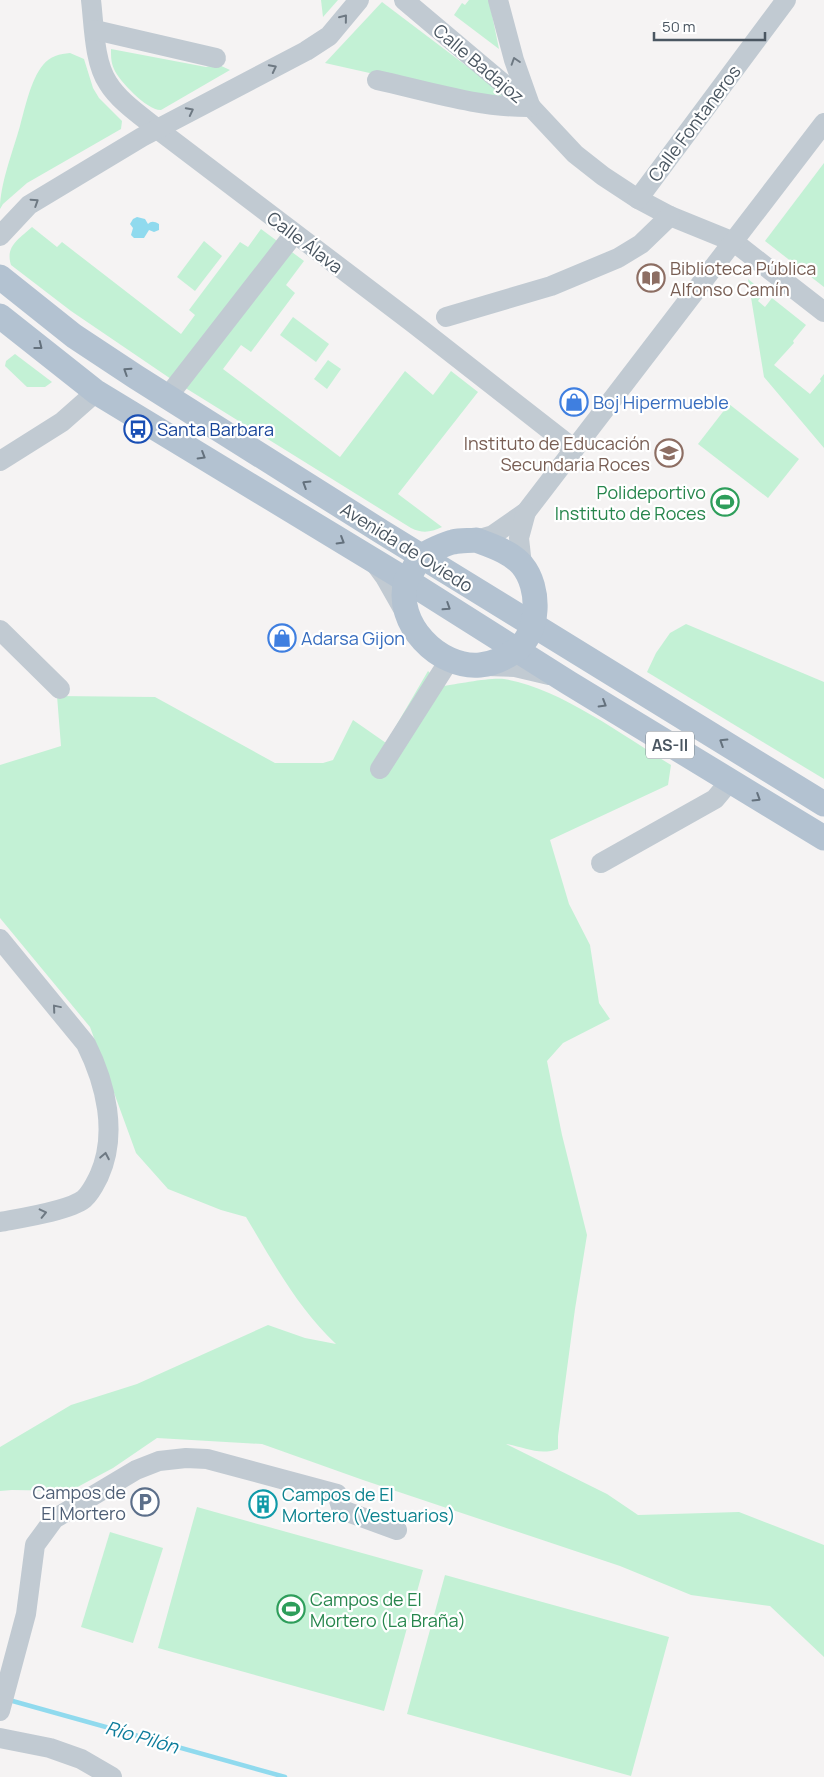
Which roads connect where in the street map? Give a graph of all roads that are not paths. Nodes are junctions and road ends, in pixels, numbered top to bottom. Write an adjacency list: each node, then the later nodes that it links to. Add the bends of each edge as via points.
1 (91, 0): 6 (street, Calle Álava)
2 (359, 0): 11 (street, one-way to 2, via 330,36)
3 (404, 0): 9 (street, Calle Badajoz)
4 (498, 0): 9 (street, one-way to 4)
5 (786, 0): 12 (street, Calle Fontaneros)
6 (95, 30): 7 (street); 11 (street, Calle Álava, via 98,55 107,83)
7 (216, 58)
8 (377, 80): 9 (street, via 508,107)
9 (531, 107): 12 (street, Calle Badajoz, via 576,154)
10 (824, 123): 16 (street)
11 (156, 128): 14 (street, Calle Álava); 15 (street, one-way to 11, via 29,205)
12 (638, 198): 13 (street, Calle Badajoz)
13 (670, 216): 16 (street, Calle Badajoz); 20 (street, via 640,244 618,258 551,286)
14 (294, 234): 21 (street); 23 (street, Calle Álava)
15 (0, 236)
16 (734, 242): 18 (street, Calle Badajoz); 23 (street)
17 (0, 277): 27 (main road, Avenida de Oviedo, one-way to 17, via 74,336)
18 (824, 312)
19 (0, 316): 22 (main road, Avenida de Oviedo, one-way to 22)
20 (446, 317)
21 (172, 391)
22 (96, 392): 24 (street, via 62,422); 28 (main road, Avenida de Oviedo, one-way to 28)
23 (574, 449): 25 (street)
24 (0, 461)
25 (526, 512): 26 (street, via 494,535); 29 (street, via 520,538)
26 (476, 540): 27 (main road, via 452,542); 29 (main road, via 499,549)
27 (422, 556): 30 (main road); 33 (main road, Avenida de Oviedo / AS-II)
28 (371, 559): 30 (main road, Avenida de Oviedo); 32 (street)
29 (522, 565): 31 (main road)
30 (406, 580): 32 (main road); 36 (main road, Avenida de Oviedo, one-way to 36)
31 (536, 598): 33 (main road); 35 (main road, via 544,618)
32 (408, 618): 37 (main road, via 419,638)
33 (533, 624): 35 (main road, Avenida de Oviedo / AS-II); 36 (main road)
34 (0, 630): 40 (street)
35 (560, 642): 43 (main road, Avenida de Oviedo / AS-II, one-way to 35)
36 (518, 649): 38 (main road, via 497,661); 39 (main road, Avenida de Oviedo / AS-II)
37 (450, 659): 38 (main road); 41 (street)
38 (479, 665): 39 (street, via 538,671)
39 (569, 683): 42 (main road, Avenida de Oviedo / AS-II, one-way to 42)
40 (60, 689)
41 (380, 769)
42 (730, 781): 44 (main road, Avenida de Oviedo / AS-II, one-way to 44); 45 (street, via 715,799)
43 (824, 804)
44 (824, 838)
45 (601, 863)
46 (0, 939): 47 (street, one-way to 46, via 68,1207 84,1199 102,1170 109,1132 106,1098 94,1060 82,1038)
47 (0, 1222)
48 (397, 1530): 49 (street, via 342,1510 337,1494 207,1459 159,1461 136,1470 54,1519 35,1545 26,1614)
49 (4, 1696)
50 (0, 1738): 51 (street, via 81,1758)
51 (112, 1777)

